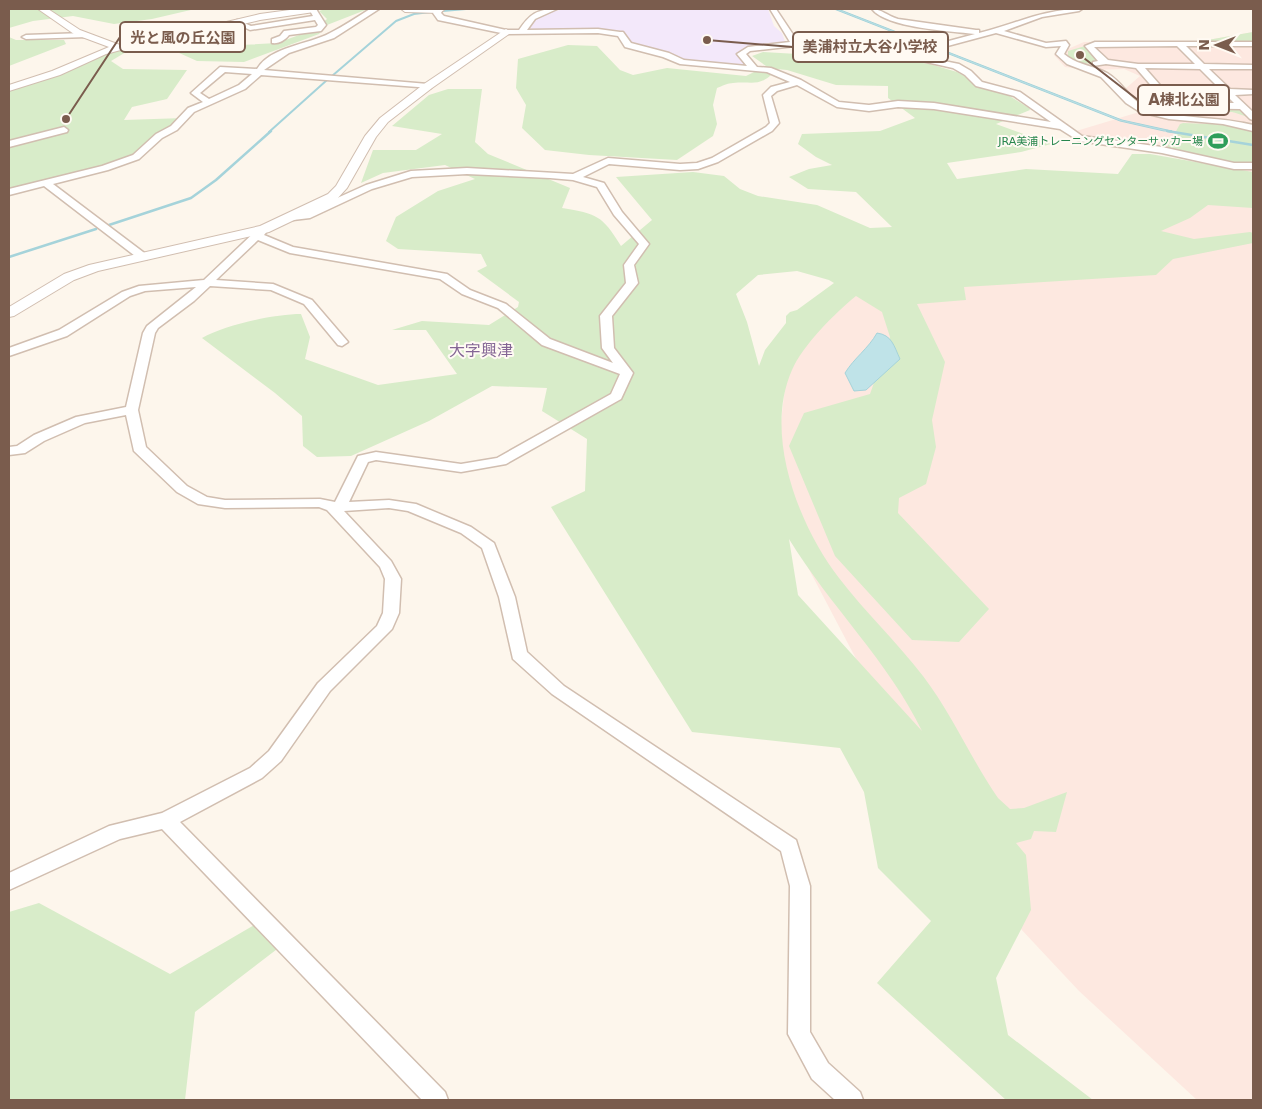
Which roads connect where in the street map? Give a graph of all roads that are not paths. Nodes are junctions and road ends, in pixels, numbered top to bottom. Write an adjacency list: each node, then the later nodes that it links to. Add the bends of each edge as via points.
1 (42, 9): 14 (street)
2 (375, 9): 28 (street, via 332,36 286,51 262,67)
3 (405, 9): 4 (street)
4 (439, 9): 12 (street, via 437,15 448,21)
5 (554, 9): 10 (street, via 532,17)
6 (773, 9): 17 (street)
7 (875, 9): 13 (street, via 885,17 904,23)
8 (1079, 9): 11 (street, via 1041,15)
9 (315, 12): 16 (street, via 322,25 318,29 287,33); 20 (street, via 260,16 201,31 160,34)
10 (522, 31): 12 (street); 27 (street, via 620,34 628,45 683,62)
11 (996, 31): 13 (street); 23 (street, via 1046,45 1062,43 1065,45 1060,54)
12 (506, 32): 30 (street)
13 (985, 34): 21 (street)
14 (84, 35): 15 (street); 20 (street)
15 (26, 38)
16 (275, 41)
17 (794, 44): 21 (street); 27 (street, via 748,49 741,54)
18 (1178, 44): 19 (street); 22 (street, via 1089,46); 25 (street)
19 (1253, 44)
20 (120, 48): 31 (street)
21 (903, 55): 37 (street, via 956,66 979,84 1027,100)
22 (1106, 62): 23 (street); 24 (street)
23 (1075, 63): 38 (street, via 1103,74 1134,105 1146,110)
24 (1138, 66): 25 (street); 35 (street, via 1171,103 1178,106)
25 (1202, 67): 26 (street); 32 (street)
26 (1253, 67)
27 (755, 69): 29 (street, via 768,70)
28 (260, 72): 30 (street); 34 (street, via 242,87); 34 (street, via 223,69 194,93)
29 (798, 82): 37 (street, via 838,104 869,108 898,104 934,106); 42 (street, via 774,89 767,95 775,123 769,129 715,160 680,168 608,161)
30 (428, 86): 45 (street, via 384,120 332,197)
31 (9, 88)
32 (1227, 92): 33 (street); 35 (street)
33 (1253, 92)
34 (209, 102): 43 (street, via 190,110 174,128 158,136 136,157)
35 (1241, 106): 36 (street)
36 (1253, 117)
37 (1061, 126): 41 (street, via 1079,138 1153,148 1234,166)
38 (1253, 128)
39 (64, 130): 40 (street)
40 (9, 144)
41 (1253, 166)
42 (574, 177): 45 (street, via 467,171 411,174 369,186 306,216); 52 (street, via 601,186 644,244 629,265 632,284 606,316 608,348)
43 (46, 183): 44 (street); 47 (street)
44 (9, 192)
45 (293, 217): 46 (street)
46 (261, 233): 47 (street); 48 (street); 52 (street, via 290,250 442,276 466,292 502,306 546,342)
47 (143, 257): 49 (street, via 69,277)
48 (208, 283): 50 (street, via 273,287 308,302); 51 (street, via 143,288 126,294 64,333); 53 (street, via 153,326)
49 (9, 313)
50 (342, 342)
51 (9, 352)
52 (627, 373): 55 (street, via 616,396 501,461 461,468 376,456 363,459)
53 (132, 410): 54 (street, via 81,420 20,450); 55 (street, via 139,448 182,489 203,501)
54 (9, 452)
55 (336, 506): 56 (street, via 386,565 393,579 391,613 384,629 324,687 269,762 256,773); 59 (street, via 411,506 466,530 489,546 506,597 519,655 558,690 788,846 800,886 799,1034 820,1071)
56 (166, 820): 57 (street, via 116,832); 58 (street)
57 (9, 882)
58 (437, 1100)
59 (852, 1100)

